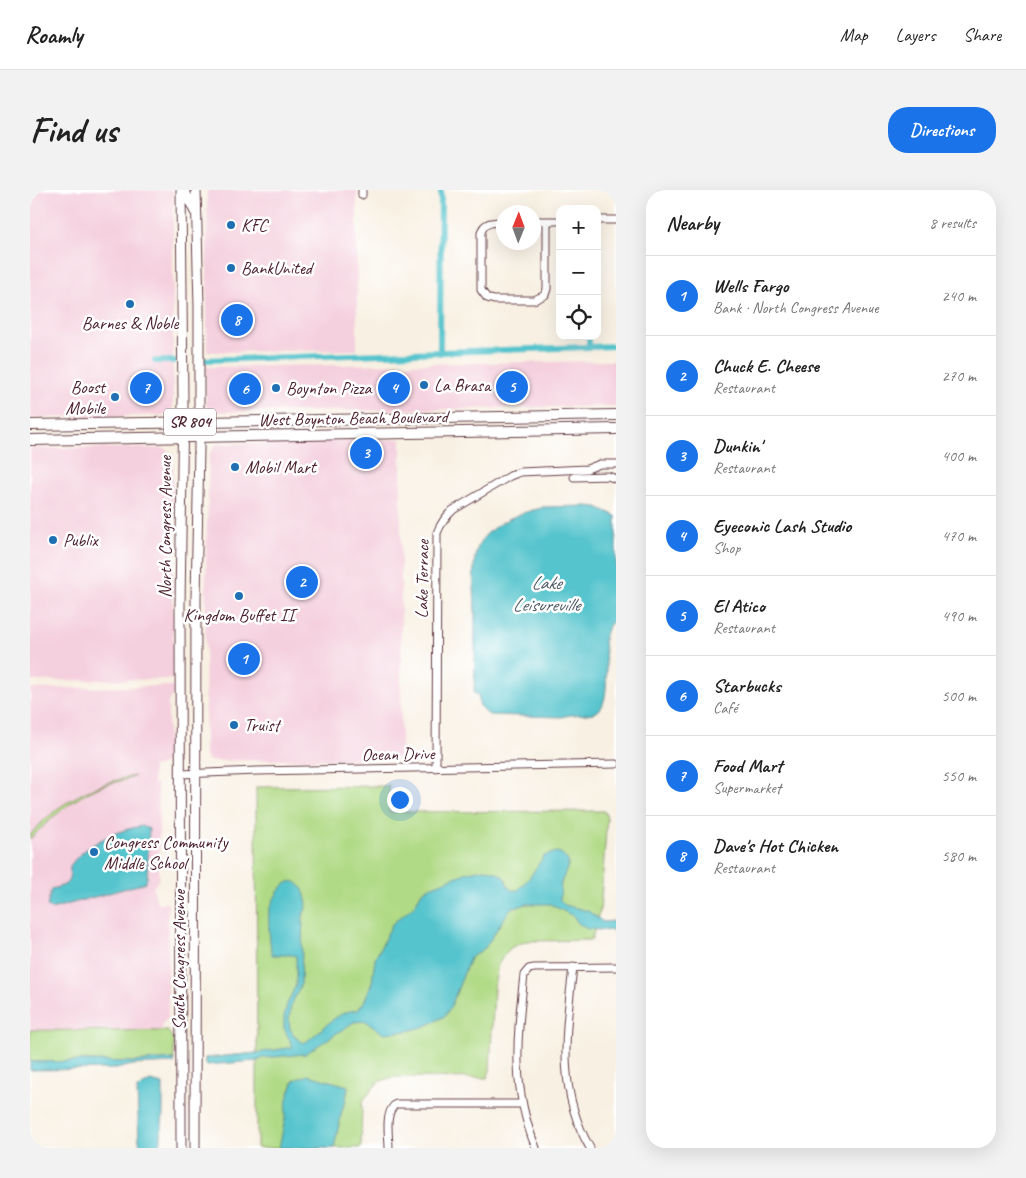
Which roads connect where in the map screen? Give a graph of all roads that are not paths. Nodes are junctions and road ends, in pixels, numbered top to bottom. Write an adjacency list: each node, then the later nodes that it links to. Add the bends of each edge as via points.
1 (183, 190): 3 (main road); 13 (main road, North Congress Avenue)
2 (196, 190): 3 (main road, North Congress Avenue)
3 (196, 214): 14 (main road, North Congress Avenue)
4 (601, 220): 5 (street)
5 (616, 220)
6 (541, 221): 7 (street)
7 (547, 221): 8 (street); 9 (street, via 547,289 543,297 534,300 494,300 484,295 481,233 488,223)
8 (556, 221)
9 (496, 222)
10 (616, 415): 12 (main road, West Boynton Beach Boulevard / SR 804)
11 (383, 419): 12 (main road, West Boynton Beach Boulevard / SR 804); 14 (main road, West Boynton Beach Boulevard / SR 804); 18 (main road)
12 (406, 419): 17 (main road)
13 (182, 422): 14 (main road, West Boynton Beach Boulevard / SR 804); 15 (main road, West Boynton Beach Boulevard / SR 804); 20 (main road, North Congress Avenue)
14 (198, 422): 19 (main road, North Congress Avenue)
15 (30, 425)
16 (616, 429): 17 (main road, West Boynton Beach Boulevard / SR 804)
17 (391, 433): 18 (main road, West Boynton Beach Boulevard / SR 804)
18 (369, 434): 19 (main road, West Boynton Beach Boulevard / SR 804)
19 (198, 437): 20 (main road, West Boynton Beach Boulevard / SR 804); 26 (main road, North Congress Avenue)
20 (182, 438): 21 (main road, West Boynton Beach Boulevard / SR 804); 25 (main road, North Congress Avenue)
21 (30, 440)
22 (616, 464): 30 (street, Lake Terrace, via 600,464 588,469 520,472 453,510 441,523 437,533)
23 (574, 477): 24 (street, via 608,476)
24 (616, 479)
25 (181, 584): 26 (main road); 27 (main road, North Congress Avenue)
26 (196, 598): 28 (main road, North Congress Avenue)
27 (180, 605): 28 (main road); 32 (main road, North Congress Avenue)
28 (196, 628): 31 (main road, North Congress Avenue)
29 (616, 764): 30 (street, Ocean Drive)
30 (436, 768): 31 (street, Ocean Drive)
31 (196, 773): 32 (street, Ocean Drive); 37 (main road, South Congress Avenue)
32 (181, 774): 36 (main road, South Congress Avenue)
33 (616, 967): 34 (street)
34 (573, 968): 35 (street, via 534,968 524,975 517,1054); 40 (street, via 565,1040 566,1073 574,1112)
35 (522, 1104): 38 (street, via 396,1104 389,1114); 39 (street)
36 (181, 1148)
37 (195, 1148)
38 (389, 1148)
39 (536, 1148)
40 (590, 1148)

